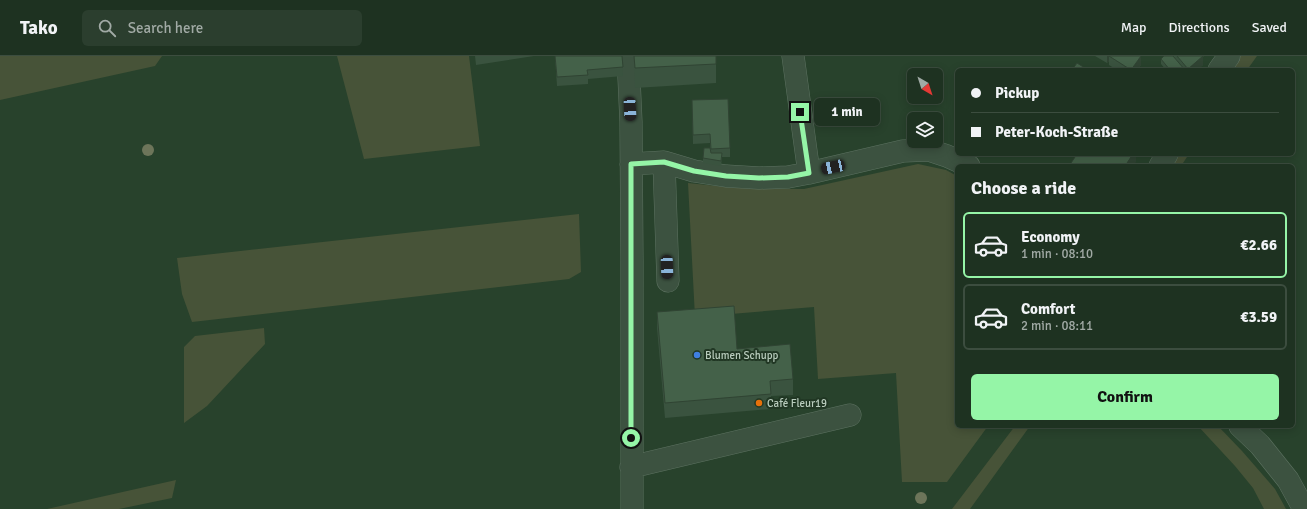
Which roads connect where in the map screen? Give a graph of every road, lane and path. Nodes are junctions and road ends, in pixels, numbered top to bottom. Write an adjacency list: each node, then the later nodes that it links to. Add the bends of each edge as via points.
1 (628, 56): 6 (street)
2 (793, 56): 8 (street)
3 (1229, 56): 4 (street)
4 (1220, 68)
5 (664, 162): 6 (street); 8 (street, via 694,171 726,176 788,177); 9 (street)
6 (631, 164): 12 (street)
7 (965, 164): 8 (street, via 929,150 903,151)
8 (809, 173)
9 (668, 281)
10 (850, 415): 12 (street)
11 (1242, 428): 14 (street, via 1260,445 1288,480)
12 (631, 467): 13 (street)
13 (632, 509)
14 (1304, 509)

